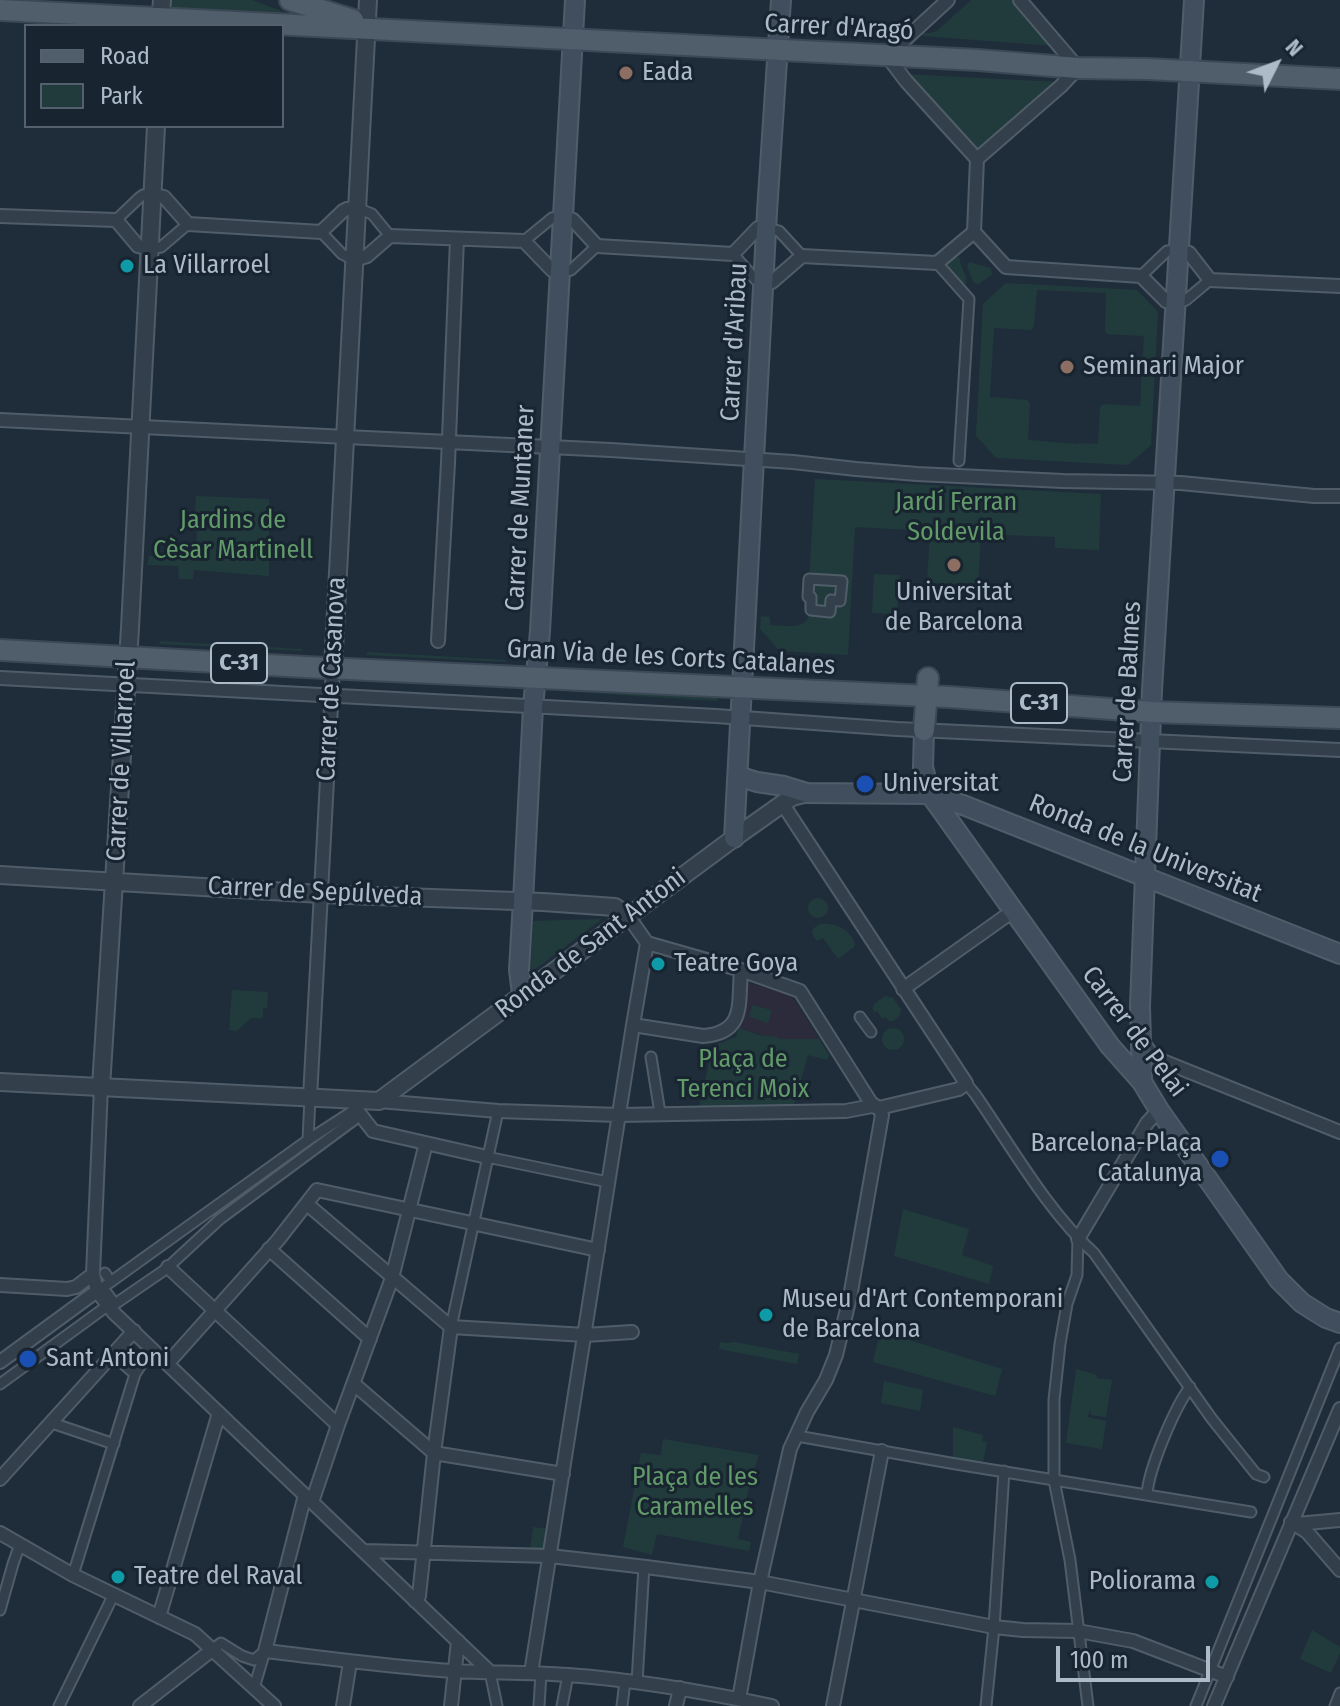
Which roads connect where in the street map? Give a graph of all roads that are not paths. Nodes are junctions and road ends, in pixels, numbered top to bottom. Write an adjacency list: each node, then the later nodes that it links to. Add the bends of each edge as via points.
1 (290, 0): 10 (main road)
2 (368, 0): 10 (street, Carrer de Casanova)
3 (575, 0): 11 (main road, Carrer de Muntaner)
4 (781, 0): 12 (main road, Carrer d'Aribau)
5 (948, 0): 13 (street)
6 (1020, 0): 14 (street)
7 (1194, 0): 15 (main road, Carrer de Balmes)
8 (0, 10): 9 (main road, Carrer d'Aragó)
9 (161, 15): 10 (main road, Carrer d'Aragó)
10 (367, 28): 11 (main road, Carrer d'Aragó); 20 (street, Carrer de Casanova)
11 (573, 40): 12 (main road, Carrer d'Aragó); 22 (main road, Carrer de Muntaner)
12 (778, 50): 13 (main road, Carrer d'Aragó); 25 (main road, Carrer d'Aribau)
13 (887, 56): 14 (main road, Carrer d'Aragó); 18 (street)
14 (1078, 68): 15 (main road, Carrer d'Aragó); 18 (street)
15 (1190, 71): 16 (main road, Carrer d'Aragó); 33 (main road, Carrer de Balmes)
16 (1340, 79)
17 (156, 128): 19 (street, Carrer de Villarroel)
18 (977, 159): 27 (street)
19 (158, 196): 23 (street, via 143,195); 24 (street); 32 (street, Carrer de Villarroel)
20 (352, 208): 26 (street); 28 (street, via 372,214); 36 (street, Carrer de Casanova)
21 (0, 216): 23 (street)
22 (563, 216): 30 (street, via 552,218); 31 (street); 38 (main road, Carrer de Muntaner)
23 (116, 220): 32 (street)
24 (188, 224): 26 (street); 32 (street, via 161,247)
25 (767, 228): 34 (street, via 758,228); 35 (street, via 779,231); 41 (main road, Carrer d'Aribau)
26 (321, 232): 36 (street, via 342,254)
27 (974, 232): 37 (street); 39 (street, via 1006,267)
28 (390, 236): 29 (street); 36 (street)
29 (457, 239): 30 (street); 47 (street)
30 (524, 241): 38 (street)
31 (597, 246): 34 (street); 38 (street, via 571,270)
32 (146, 248): 45 (street, Carrer de Villarroel)
33 (1179, 250): 39 (street, via 1167,251); 40 (street, via 1189,253); 43 (main road, Carrer de Balmes)
34 (733, 254): 41 (street, via 756,280)
35 (802, 256): 37 (street); 41 (street, via 772,282)
36 (361, 258): 46 (street, Carrer de Casanova)
37 (937, 263): 50 (street, via 969,299)
38 (560, 272): 48 (main road, Carrer de Muntaner)
39 (1141, 276): 43 (street)
40 (1207, 276): 42 (street); 43 (street, via 1186,300)
41 (765, 282): 49 (main road, Carrer d'Aribau)
42 (1340, 286)
43 (1171, 303): 51 (main road, Carrer de Balmes)
44 (0, 420): 45 (street)
45 (140, 428): 46 (street); 56 (street, Carrer de Villarroel)
46 (345, 438): 47 (street); 57 (street, Carrer de Casanova)
47 (449, 441): 48 (street); 54 (street)
48 (550, 447): 49 (street); 59 (main road, Carrer de Muntaner)
49 (754, 460): 51 (street, via 917,474); 61 (main road, Carrer d'Aribau)
50 (959, 461)
51 (1166, 482): 52 (street); 65 (main road, Carrer de Balmes)
52 (1340, 496)
53 (809, 579): 53 (street, via 842,581 840,601 831,600 830,612 811,610)
54 (438, 641)
55 (0, 650): 56 (main road, Gran Via de les Corts Catalanes / C-31)
56 (129, 657): 57 (main road, Gran Via de les Corts Catalanes / C-31); 60 (street, Carrer de Villarroel)
57 (333, 668): 59 (main road, Gran Via de les Corts Catalanes / C-31); 63 (street, Carrer de Casanova)
58 (0, 678): 60 (street)
59 (536, 678): 61 (main road, Gran Via de les Corts Catalanes / C-31); 64 (main road, Carrer de Muntaner)
60 (127, 685): 63 (street); 78 (street, Carrer de Villarroel)
61 (742, 687): 62 (main road, Gran Via de les Corts Catalanes / C-31); 67 (main road, Carrer d'Aribau)
62 (927, 687): 65 (main road, Gran Via de les Corts Catalanes / C-31); 68 (main road)
63 (332, 695): 64 (street); 79 (street, Carrer de Casanova)
64 (533, 707): 67 (street); 80 (main road, Carrer de Muntaner)
65 (1152, 712): 66 (main road, Gran Via de les Corts Catalanes / C-31); 69 (main road, Carrer de Balmes)
66 (1340, 718)
67 (741, 719): 68 (street); 71 (main road, Carrer d'Aribau)
68 (924, 730): 69 (street); 73 (main road, via 923,767)
69 (1151, 741): 70 (street); 77 (main road, Carrer de Balmes)
70 (1340, 750)
71 (738, 776): 72 (main road, Ronda de la Universitat); 75 (main road, Carrer d'Aribau)
72 (807, 793): 73 (main road, Ronda de la Universitat); 74 (street, Ronda de Sant Antoni)
73 (930, 794): 77 (main road, Ronda de la Universitat); 81 (main road, Carrer de Pelai)
74 (782, 803): 75 (street, Ronda de Sant Antoni); 86 (street)
75 (734, 838): 82 (street, Ronda de Sant Antoni)
76 (0, 875): 78 (street, Carrer de Sepúlveda)
77 (1145, 878): 84 (main road, Ronda de la Universitat); 91 (main road, Carrer de Balmes)
78 (115, 882): 79 (street, Carrer de Sepúlveda); 96 (street, Carrer de Villarroel)
79 (321, 894): 80 (street, Carrer de Sepúlveda); 97 (street, Carrer de Casanova)
80 (523, 901): 82 (street, Carrer de Sepúlveda, via 615,907); 87 (main road, Carrer de Muntaner)
81 (1013, 911): 86 (street); 94 (main road, Carrer de Pelai)
82 (628, 916): 83 (street); 87 (street, Ronda de Sant Antoni)
83 (647, 943): 85 (street); 89 (street)
84 (1340, 954)
85 (741, 970): 89 (street, via 736,1019 725,1031 703,1036); 99 (street, via 800,991)
86 (903, 989): 95 (street)
87 (522, 994): 98 (street, Ronda de Sant Antoni)
88 (860, 1017): 90 (street)
89 (633, 1025): 104 (street)
90 (871, 1032)
91 (1140, 1038): 94 (main road, Carrer de Balmes); 105 (street, via 1153,1056 1173,1066)
92 (651, 1057): 103 (street)
93 (0, 1082): 96 (street)
94 (1142, 1082): 101 (main road, Carrer de Pelai)
95 (966, 1083): 99 (street); 113 (street)
96 (101, 1087): 97 (street); 118 (street, Carrer de Villarroel)
97 (310, 1098): 100 (street); 106 (street)
98 (379, 1101): 100 (street); 102 (street)
99 (879, 1108): 104 (street); 141 (street, via 863,1227 835,1359)
100 (354, 1110): 106 (street); 107 (street, via 373,1131); 116 (street)
101 (1159, 1110): 113 (street); 122 (main road, Carrer de Pelai, via 1279,1280 1302,1303)
102 (498, 1111): 104 (street); 108 (street)
103 (660, 1113)
104 (619, 1115): 109 (street)
105 (1340, 1132)
106 (308, 1140): 118 (street)
107 (426, 1143): 108 (street); 111 (street)
108 (487, 1157): 109 (street); 112 (street)
109 (608, 1182): 115 (street)
110 (307, 1204): 111 (street, via 317,1190); 114 (street); 117 (street)
111 (408, 1209): 112 (street); 117 (street)
112 (473, 1223): 115 (street); 123 (street)
113 (1078, 1239): 136 (street, via 1094,1253); 149 (street, via 1077,1275 1067,1304 1054,1400)
114 (269, 1249): 121 (street); 127 (street)
115 (598, 1250): 126 (street)
116 (168, 1267): 118 (street, via 115,1304); 121 (street)
117 (392, 1278): 123 (street); 127 (street)
118 (101, 1280): 119 (street, via 67,1289); 124 (street, via 114,1313); 131 (street)
119 (0, 1285)
120 (103, 1309): 134 (street)
121 (215, 1310): 132 (street); 140 (street)
122 (1340, 1323)
123 (451, 1327): 126 (street); 144 (street)
124 (134, 1331): 128 (street); 130 (street)
125 (632, 1332): 126 (street)
126 (585, 1335): 146 (street)
127 (370, 1339): 135 (street)
128 (152, 1348): 132 (street); 133 (street)
129 (1340, 1348): 175 (street)
130 (112, 1354): 133 (street); 148 (street)
131 (0, 1362)
132 (168, 1363): 138 (street)
133 (135, 1374): 142 (street)
134 (0, 1384)
135 (354, 1384): 140 (street); 144 (street)
136 (1190, 1387): 147 (street, via 1256,1474); 150 (street, via 1160,1450)
137 (1340, 1409): 154 (street)
138 (219, 1413): 151 (street); 168 (street)
139 (52, 1423): 142 (street)
140 (338, 1425): 151 (street)
141 (797, 1436): 143 (street); 163 (street)
142 (114, 1444): 162 (street)
143 (882, 1451): 145 (street); 165 (street)
144 (434, 1453): 146 (street); 158 (street)
145 (1004, 1471): 149 (street); 169 (street)
146 (563, 1474): 159 (street)
147 (1264, 1477)
148 (0, 1479)
149 (1054, 1480): 150 (street); 170 (street)
150 (1147, 1494): 152 (street)
151 (308, 1499): 157 (street); 173 (street)
152 (1251, 1512)
153 (1340, 1520): 154 (street)
154 (1298, 1524): 161 (street); 180 (street)
155 (0, 1533): 156 (street)
156 (20, 1544): 162 (street); 167 (street)
157 (365, 1551): 158 (street); 166 (street)
158 (422, 1554): 159 (street); 166 (street)
159 (550, 1556): 160 (street); 178 (street)
160 (644, 1566): 163 (street); 181 (street)
161 (1340, 1570)
162 (73, 1575): 164 (street)
163 (760, 1582): 165 (street); 185 (street)
164 (113, 1596): 168 (street); 186 (street)
165 (854, 1600): 169 (street); 197 (street)
166 (415, 1601): 171 (street)
167 (0, 1610)
168 (159, 1617): 172 (street, via 195,1634)
169 (994, 1627): 170 (street); 198 (street)
170 (1078, 1631): 175 (street, via 1133,1641); 199 (street)
171 (458, 1641): 176 (street); 177 (street)
172 (212, 1650): 173 (street, via 221,1643 254,1660); 182 (street); 187 (street)
173 (270, 1652): 174 (street); 182 (street)
174 (350, 1662): 176 (street); 189 (street)
175 (1210, 1670): 180 (street); 200 (street)
176 (454, 1671): 177 (street); 190 (street)
177 (490, 1672): 178 (street); 191 (street)
178 (536, 1673): 179 (street); 192 (street)
179 (568, 1675): 181 (street); 193 (street)
180 (1227, 1677): 201 (street)
181 (631, 1682): 183 (street); 194 (street)
182 (254, 1688): 188 (street)
183 (680, 1688): 185 (street); 195 (street)
184 (1340, 1693): 202 (street)
185 (739, 1699): 196 (street)
186 (59, 1706)
187 (140, 1706)
188 (274, 1706)
189 (343, 1706)
190 (451, 1706)
191 (497, 1706)
192 (539, 1706)
193 (562, 1706)
194 (622, 1706)
195 (676, 1706)
196 (772, 1706)
197 (833, 1706)
198 (986, 1706)
199 (1088, 1706)
200 (1196, 1706)
201 (1214, 1706)
202 (1335, 1706)

